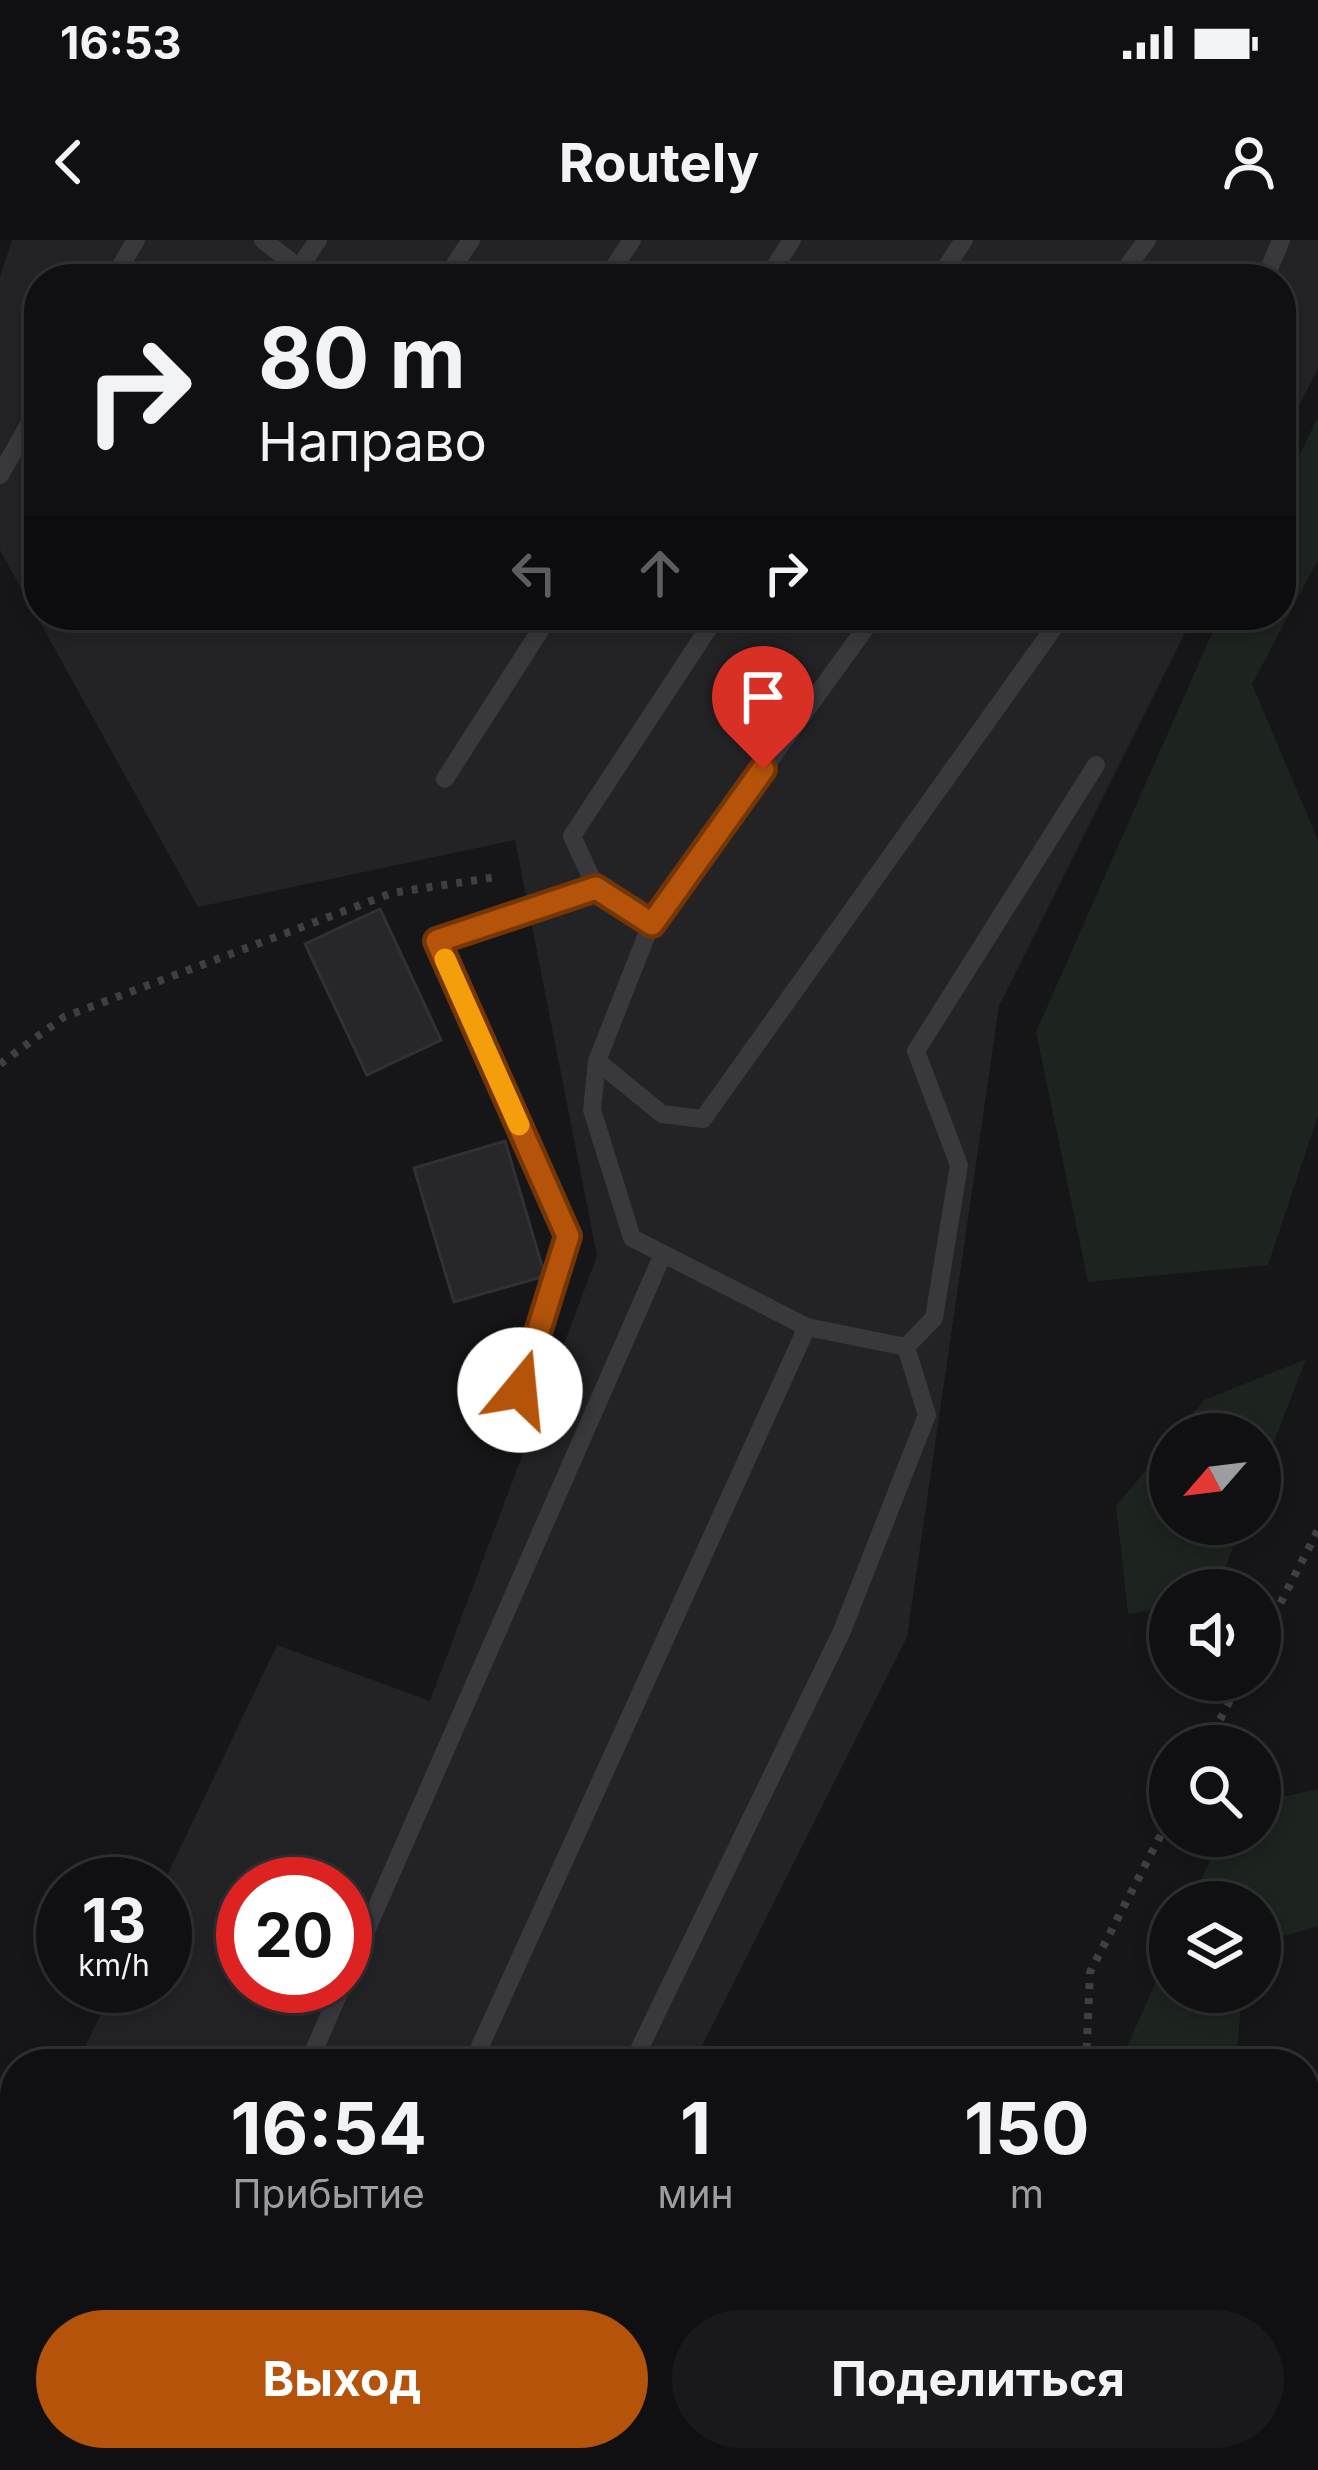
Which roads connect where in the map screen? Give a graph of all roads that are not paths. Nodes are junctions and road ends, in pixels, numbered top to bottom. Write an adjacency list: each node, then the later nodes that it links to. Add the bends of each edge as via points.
1 (263, 240): 2 (lane)
2 (286, 264)
3 (24, 433): 4 (lane)
4 (0, 475)
5 (540, 630): 10 (lane)
6 (707, 630): 11 (lane, via 572,836)
7 (864, 630): 12 (lane)
8 (1052, 630): 13 (lane, via 704,1119 662,1114)
9 (1096, 765): 16 (lane, via 916,1051 959,1165 934,1318)
10 (445, 778)
11 (596, 888): 12 (lane); 17 (lane, via 437,941 568,1236)
12 (652, 924): 13 (lane)
13 (597, 1061): 14 (lane, via 592,1110 632,1238)
14 (664, 1254): 15 (lane); 18 (lane)
15 (807, 1327): 16 (lane); 21 (lane)
16 (906, 1347): 22 (lane, via 927,1415 842,1631)
17 (520, 1390)
18 (372, 1919)
19 (331, 2013): 20 (lane)
20 (315, 2049)
21 (479, 2049)
22 (639, 2049)

